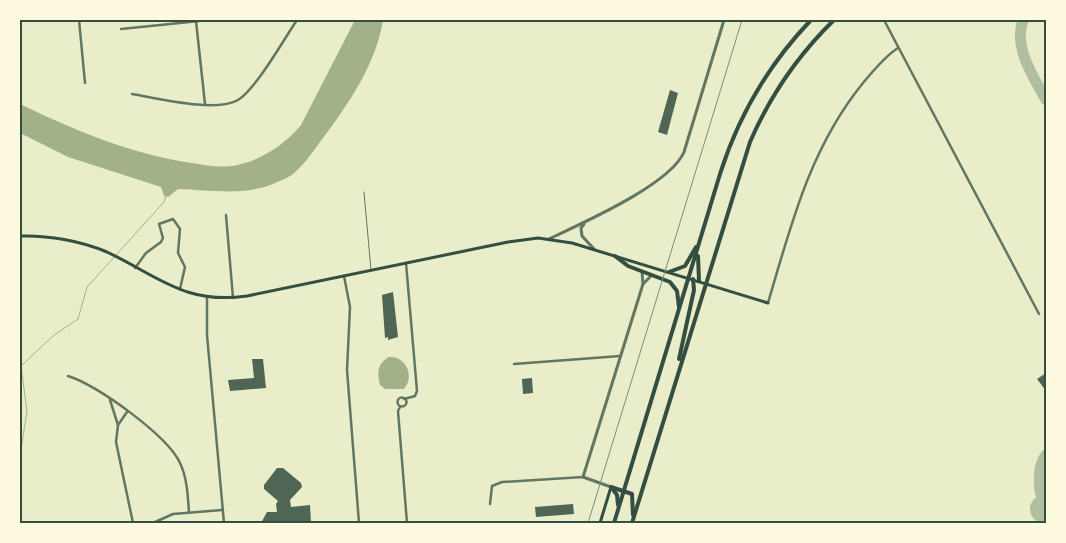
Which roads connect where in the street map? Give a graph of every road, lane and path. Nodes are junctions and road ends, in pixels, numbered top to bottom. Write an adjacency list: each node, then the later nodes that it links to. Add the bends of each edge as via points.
1 (79, 20): 11 (street)
2 (209, 20): 8 (street)
3 (297, 20): 13 (street, via 240,98)
4 (724, 20): 16 (street, via 678,164 664,177)
5 (811, 20): 17 (highway, via 775,62 746,108 724,160)
6 (834, 20): 32 (highway, via 792,68 756,129)
7 (884, 20): 10 (street)
8 (196, 21): 9 (street); 13 (street)
9 (121, 29)
10 (898, 48): 37 (street, via 854,94 821,145 799,198); 39 (street)
11 (85, 83)
12 (132, 94): 13 (street)
13 (204, 104)
14 (364, 192): 25 (lane)
15 (226, 215): 36 (street)
16 (586, 222): 19 (street); 21 (street, via 581,234)
17 (704, 226): 20 (highway); 27 (highway, via 692,258 685,266)
18 (20, 236): 24 (main road, via 62,239 105,252)
19 (549, 239): 21 (main road); 23 (main road, via 527,239)
20 (698, 248): 30 (highway); 31 (highway)
21 (594, 249): 22 (main road)
22 (615, 256): 26 (highway); 27 (main road)
23 (406, 263): 25 (main road); 45 (street, via 417,391 415,396)
24 (135, 268): 34 (main road); 34 (street, via 162,240 160,224 173,219 180,229 178,253 185,267)
25 (371, 270): 29 (main road)
26 (642, 272): 28 (highway); 33 (street)
27 (669, 272): 30 (main road)
28 (652, 275): 33 (street); 38 (highway, via 674,286)
29 (344, 276): 36 (main road); 60 (street, via 350,307 347,370)
30 (691, 279): 31 (main road); 38 (highway); 42 (highway, via 694,290)
31 (700, 281): 32 (main road)
32 (705, 283): 37 (main road); 42 (highway)
33 (643, 284): 40 (street)
34 (179, 290): 35 (main road)
35 (207, 297): 36 (main road); 54 (street)
36 (233, 298)
37 (768, 303)
38 (680, 310): 51 (highway)
39 (1039, 314)
40 (620, 356): 41 (street); 49 (street)
41 (514, 364)
42 (677, 374): 56 (highway)
43 (68, 376): 44 (street, via 90,384)
44 (110, 398): 47 (street); 48 (street)
45 (404, 398): 46 (street, via 406,404); 46 (street, via 398,400)
46 (400, 407): 61 (street)
47 (127, 412): 48 (street); 55 (street, via 152,432 180,462)
48 (118, 425): 57 (street, via 116,442)
49 (583, 477): 50 (street); 52 (street, via 502,482 492,486)
50 (611, 487): 51 (highway); 53 (highway, via 617,495); 62 (main road)
51 (624, 490): 53 (highway); 56 (highway, via 633,496)
52 (490, 504)
53 (618, 508): 63 (highway)
54 (222, 510): 55 (street); 59 (street)
55 (190, 512): 58 (street, via 173,514)
56 (634, 517): 64 (highway)
57 (133, 523)
58 (152, 523)
59 (224, 523)
60 (358, 523)
61 (407, 523)
62 (600, 523)
63 (614, 523)
64 (632, 523)

